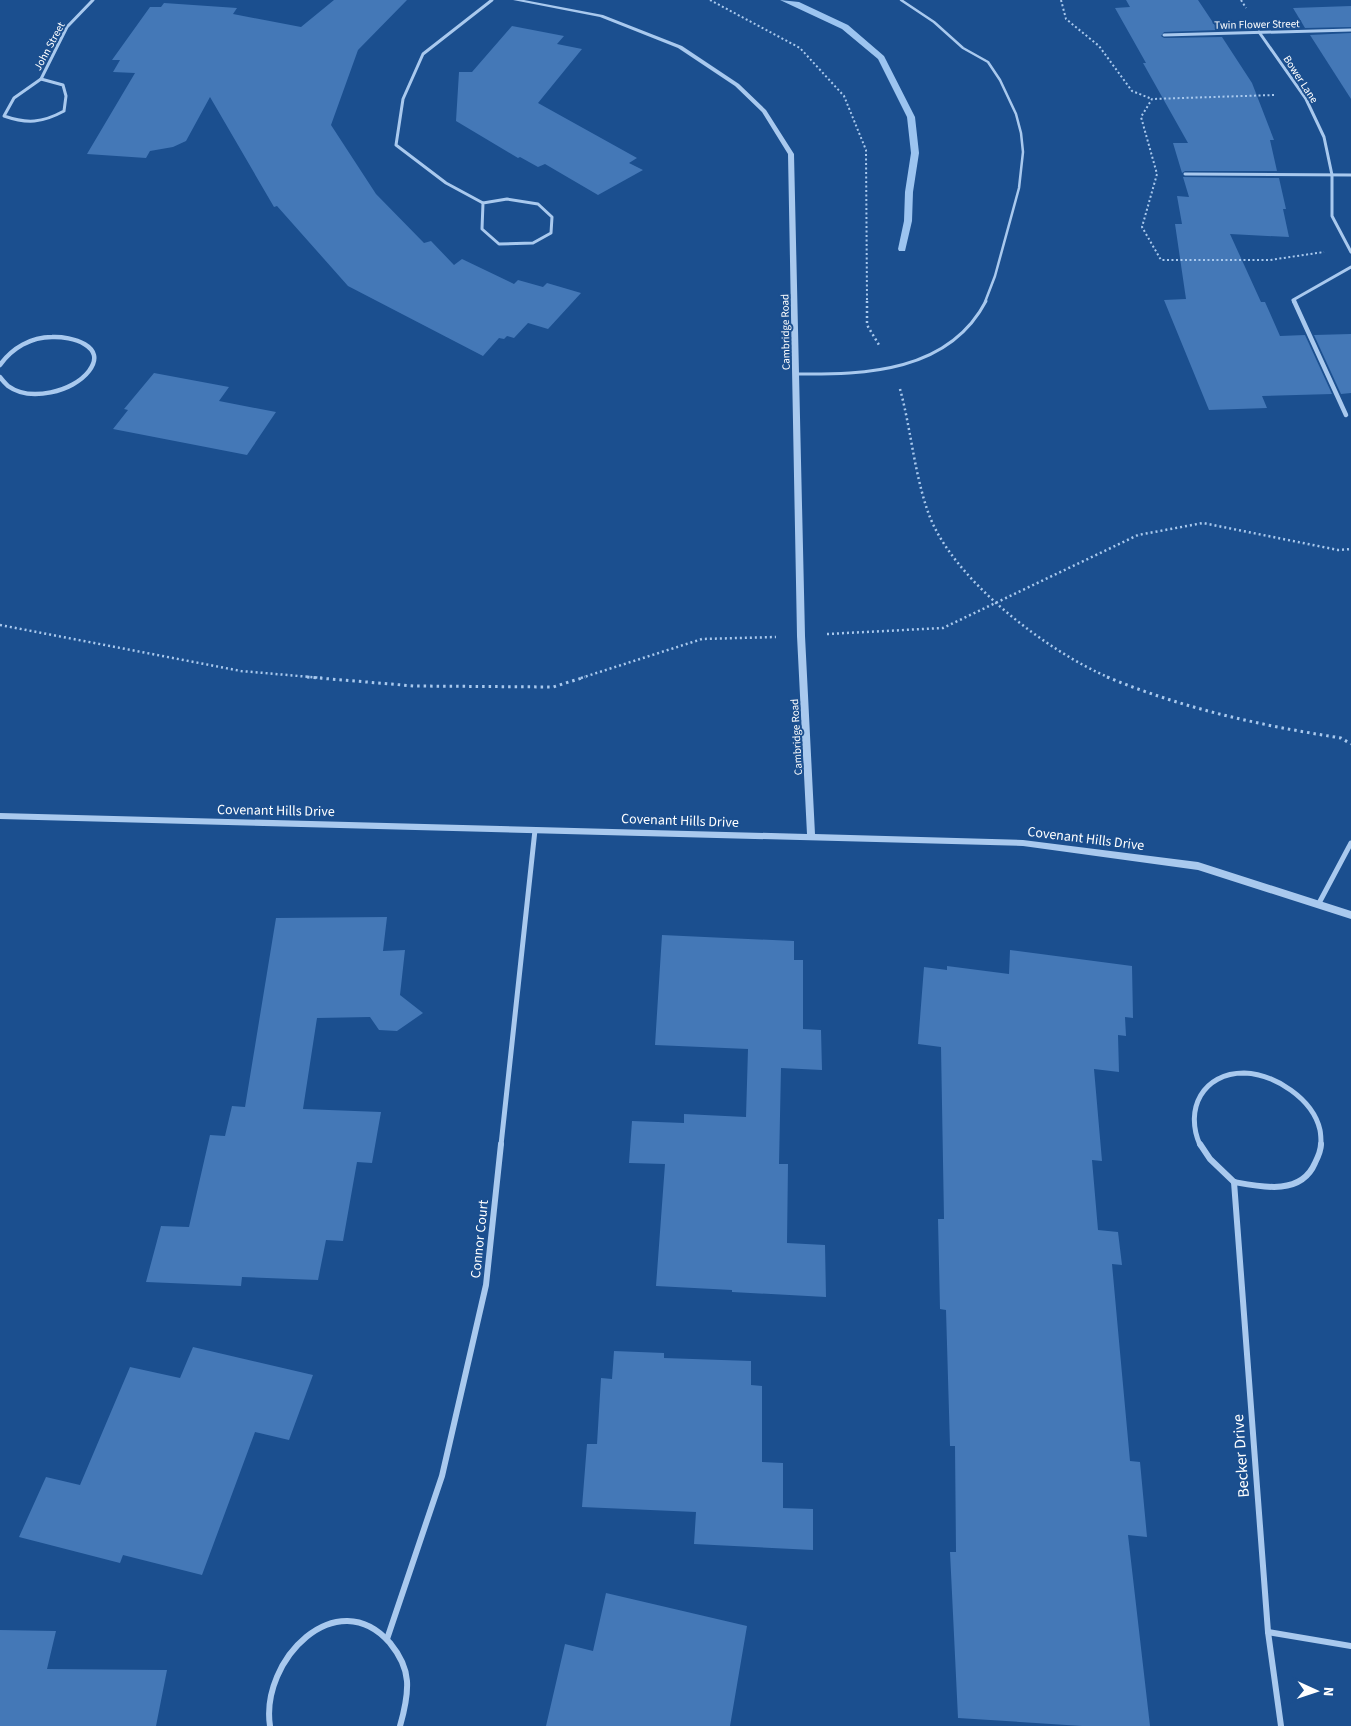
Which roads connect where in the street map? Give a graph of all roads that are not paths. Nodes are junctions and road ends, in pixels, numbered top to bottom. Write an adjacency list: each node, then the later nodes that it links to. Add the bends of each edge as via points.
1 (93, 0): 8 (street, John Street, via 67,27)
2 (492, 0): 12 (street, via 423,54 403,100 396,145 446,183)
3 (516, 0): 16 (street, Cambridge Road, via 602,16 680,47 737,85 764,111 791,154)
4 (900, 0): 16 (lane, via 937,25 961,47 985,60 1002,82 1023,134 1024,154 1015,206 990,295 981,314 949,344 892,367 858,374)
5 (1351, 30): 6 (street, Twin Flower Street)
6 (1259, 32): 7 (street, Twin Flower Street); 10 (street, Bower Lane, via 1306,99 1324,137)
7 (1164, 35)
8 (41, 79): 8 (street, John Street, via 62,85 66,96 64,111 46,122 21,123 4,116 14,98)
9 (1185, 174): 10 (street)
10 (1332, 175): 11 (street); 13 (street, Bower Lane, via 1332,216)
11 (1351, 175)
12 (483, 203): 12 (street, via 507,199 538,204 552,217 551,233 533,244 499,244 482,229)
13 (1351, 252)
14 (1351, 267): 18 (street, via 1293,300)
15 (0, 365): 17 (street, via 16,348 30,341 54,337 76,339 87,345 94,360 90,370 70,386 40,394 13,390)
16 (795, 374): 21 (street, Cambridge Road, via 801,636)
17 (0, 377)
18 (1346, 415)
19 (0, 816): 20 (street, Covenant Hills Drive)
20 (535, 830): 21 (street, Covenant Hills Drive); 27 (street, Connor Court, via 486,1285 442,1476)
21 (811, 837): 23 (street, Covenant Hills Drive, via 1023,843 1198,866)
22 (1351, 843): 23 (street)
23 (1318, 904): 24 (street, Covenant Hills Drive)
24 (1351, 915)
25 (1234, 1182): 25 (street, via 1262,1188 1287,1186 1307,1176 1319,1159 1322,1138 1314,1115 1291,1090 1276,1081 1252,1074 1228,1075 1208,1084 1196,1100 1192,1121 1199,1144 1214,1164); 26 (street, Becker Drive)
26 (1268, 1632): 28 (street); 31 (street, Becker Drive)
27 (387, 1639): 29 (street, via 368,1627 347,1622 324,1626 302,1638 285,1658 273,1682 268,1708); 30 (street, via 400,1657 407,1679 406,1704)
28 (1351, 1646)
29 (270, 1726)
30 (400, 1726)
31 (1281, 1726)

